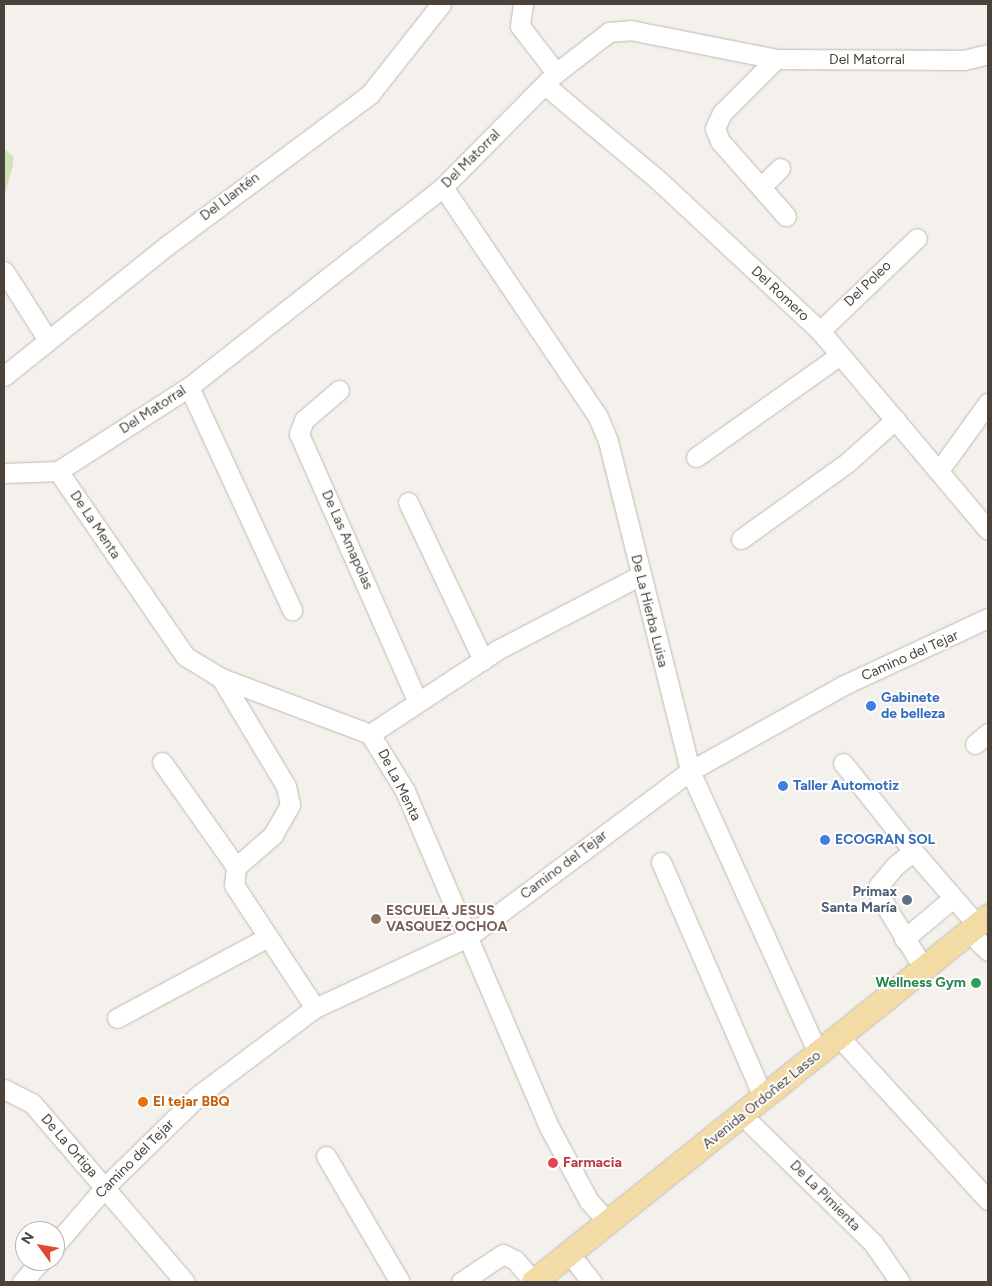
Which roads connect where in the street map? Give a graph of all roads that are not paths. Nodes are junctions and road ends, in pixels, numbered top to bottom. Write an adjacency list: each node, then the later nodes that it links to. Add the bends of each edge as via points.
1 (441, 4): 13 (street, Del Llantén, via 370,94)
2 (523, 4): 5 (street, Del Romero, via 520,26)
3 (988, 54): 4 (street, Del Matorral, via 964,60)
4 (776, 59): 5 (street, Del Matorral, via 630,30 609,32 593,40); 8 (street, via 722,113 715,128 720,141)
5 (551, 79): 7 (street, Del Matorral); 12 (street, Del Romero)
6 (780, 168): 8 (street)
7 (444, 187): 16 (street, Del Matorral); 27 (street, De La Hierba Luisa, via 598,417 608,441)
8 (761, 187): 9 (street)
9 (786, 216)
10 (917, 238): 12 (street, Del Poleo)
11 (4, 271): 13 (street)
12 (820, 331): 14 (street, Del Romero)
13 (48, 340): 15 (street, Del Llantén)
14 (840, 355): 19 (street, Del Romero); 20 (street)
15 (4, 376)
16 (189, 387): 22 (street, Del Matorral); 28 (street)
17 (339, 390): 32 (street, De Las Amapolas, via 304,420 299,434)
18 (988, 403): 21 (street)
19 (896, 419): 21 (street, Del Romero); 26 (street, via 848,462)
20 (696, 458)
21 (940, 469): 25 (street, Del Romero)
22 (58, 471): 23 (street); 31 (street, De La Menta, via 185,656)
23 (4, 473)
24 (408, 502): 30 (street)
25 (988, 530)
26 (741, 539)
27 (639, 576): 30 (street); 36 (street, De La Hierba Luisa)
28 (292, 610)
29 (988, 618): 36 (street, Camino del Tejar, via 844,686)
30 (483, 660): 32 (street)
31 (221, 678): 33 (street, De La Menta); 39 (street, via 286,786 290,805 273,835)
32 (418, 702): 33 (street)
33 (370, 734): 42 (street, De La Menta, via 405,791)
34 (162, 762): 39 (street)
35 (843, 763): 37 (street)
36 (690, 771): 42 (street, Camino del Tejar); 50 (street, De La Hierba Luisa)
37 (913, 851): 40 (street); 44 (street, via 880,885 880,897)
38 (661, 862): 52 (street)
39 (236, 868): 43 (street, via 234,885)
40 (953, 898): 41 (street); 44 (street)
41 (978, 925): 45 (street); 46 (main road, Avenida Ordoñez Lasso)
42 (468, 937): 47 (street, Camino del Tejar); 57 (street, De La Menta, via 548,1125 589,1201)
43 (266, 938): 47 (street); 48 (street)
44 (904, 939): 46 (street)
45 (988, 951)
46 (924, 969): 49 (main road, Avenida Ordoñez Lasso)
47 (315, 1008): 55 (street, Camino del Tejar, via 199,1095)
48 (117, 1018)
49 (840, 1038): 50 (main road, Avenida Ordoñez Lasso); 56 (street)
50 (819, 1054): 52 (main road, Avenida Ordoñez Lasso)
51 (4, 1090): 55 (street, De La Ortiga, via 32,1103)
52 (764, 1099): 53 (main road, Avenida Ordoñez Lasso)
53 (743, 1116): 57 (main road, Avenida Ordoñez Lasso); 67 (street, De La Pimienta, via 873,1243)
54 (326, 1156): 63 (street)
55 (105, 1188): 58 (street, Camino del Tejar); 62 (street, De La Ortiga)
56 (988, 1200)
57 (608, 1222): 59 (main road, Avenida Ordoñez Lasso)
58 (65, 1234)
59 (569, 1253): 65 (main road, Avenida Ordoñez Lasso); 66 (street)
60 (32, 1271): 61 (street)
61 (22, 1282)
62 (184, 1282)
63 (400, 1282)
64 (462, 1282): 65 (street, via 503,1254 515,1260)
65 (534, 1282)
66 (592, 1282)
67 (900, 1282)

